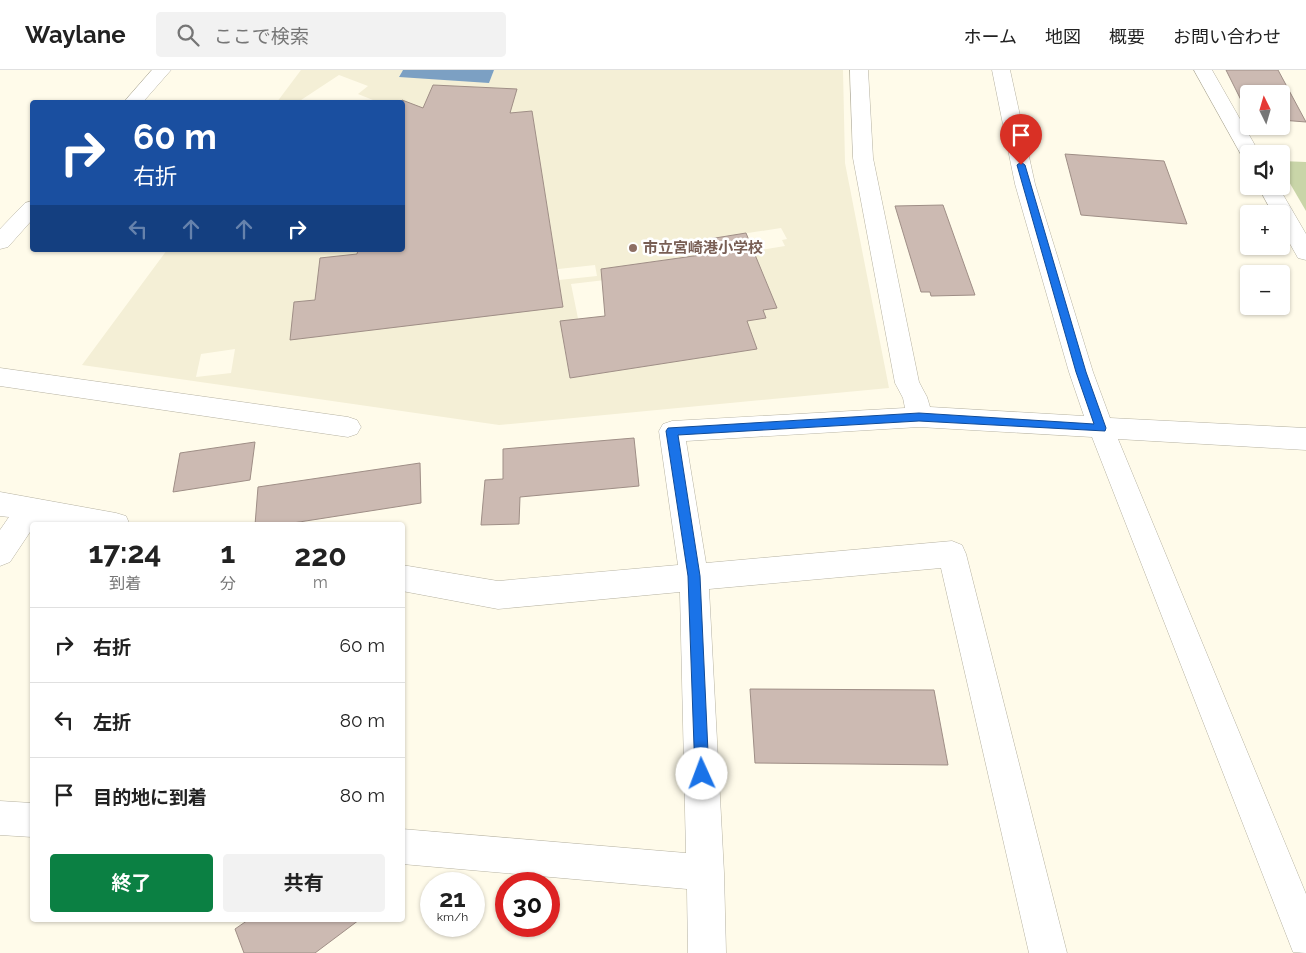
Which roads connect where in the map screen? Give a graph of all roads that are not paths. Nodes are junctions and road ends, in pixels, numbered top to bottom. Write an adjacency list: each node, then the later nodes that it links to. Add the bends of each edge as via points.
1 (162, 70): 5 (street)
2 (859, 70): 12 (street, via 863,158 907,383 915,397)
3 (1001, 70): 14 (street, via 1025,184)
4 (1203, 70): 6 (street)
5 (135, 100)
6 (1245, 145)
7 (1273, 195): 10 (street)
8 (30, 210): 9 (street)
9 (0, 242)
10 (1306, 253)
11 (0, 377): 13 (street)
12 (919, 417): 14 (street); 20 (street, via 672,431)
13 (348, 427)
14 (1101, 428): 15 (street); 26 (street)
15 (1306, 439)
16 (0, 504): 17 (street)
17 (31, 509): 18 (street); 19 (street)
18 (100, 522)
19 (0, 553)
20 (694, 576): 21 (street, via 498,595); 25 (street); 28 (street, via 952,554)
21 (405, 579)
22 (0, 818): 23 (street)
23 (30, 820)
24 (405, 846): 25 (street)
25 (706, 873): 27 (street)
26 (1306, 939)
27 (707, 953)
28 (1048, 953)

